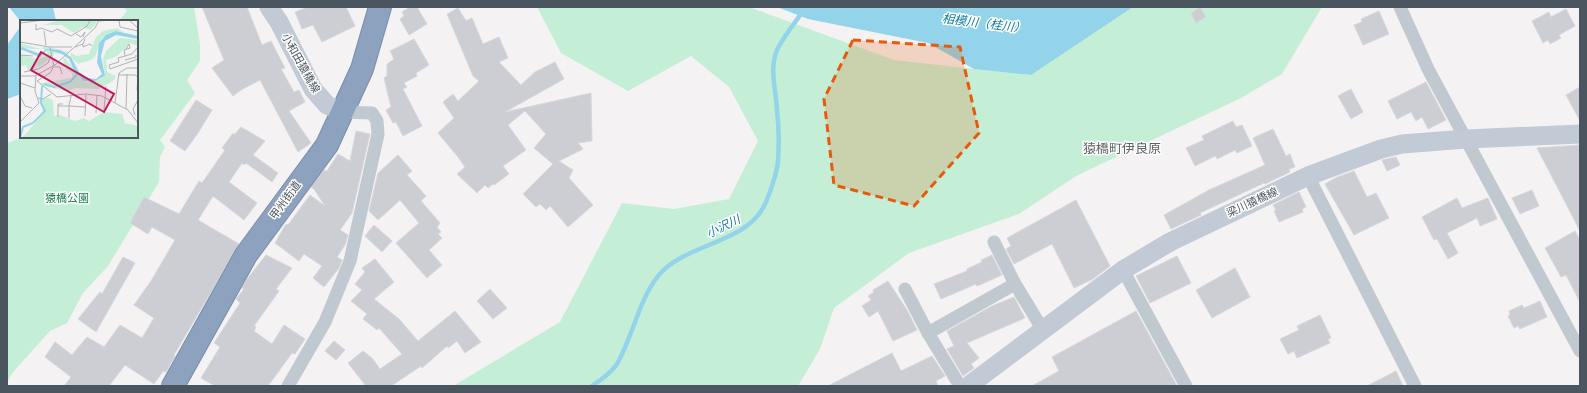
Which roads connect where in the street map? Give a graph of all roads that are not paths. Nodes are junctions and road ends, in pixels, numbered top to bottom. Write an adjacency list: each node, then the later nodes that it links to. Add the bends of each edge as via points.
1 (269, 7): 4 (main road, 小和田猿橋線, via 313,89 327,105)
2 (380, 7): 4 (highway, 甲州街道, via 362,69)
3 (1400, 7): 6 (street, via 1428,69)
4 (342, 112): 15 (highway, 甲州街道, via 327,145 246,255); 16 (street, via 372,113 377,121 378,134 350,261 325,322)
5 (1580, 134): 6 (main road, 梁川猿橋線)
6 (1466, 139): 7 (main road, 梁川猿橋線, via 1402,144 1381,149); 14 (street)
7 (1308, 176): 9 (main road, 梁川猿橋線, via 1170,242); 20 (street)
8 (994, 242): 10 (street)
9 (1123, 270): 12 (main road, 梁川猿橋線); 19 (street)
10 (1015, 284): 12 (street); 13 (street)
11 (905, 289): 13 (street)
12 (1043, 330): 18 (main road, 梁川猿橋線)
13 (928, 333): 17 (street)
14 (1580, 351)
15 (173, 386)
16 (288, 386)
17 (960, 386)
18 (968, 386)
19 (1186, 386)
20 (1415, 386)

